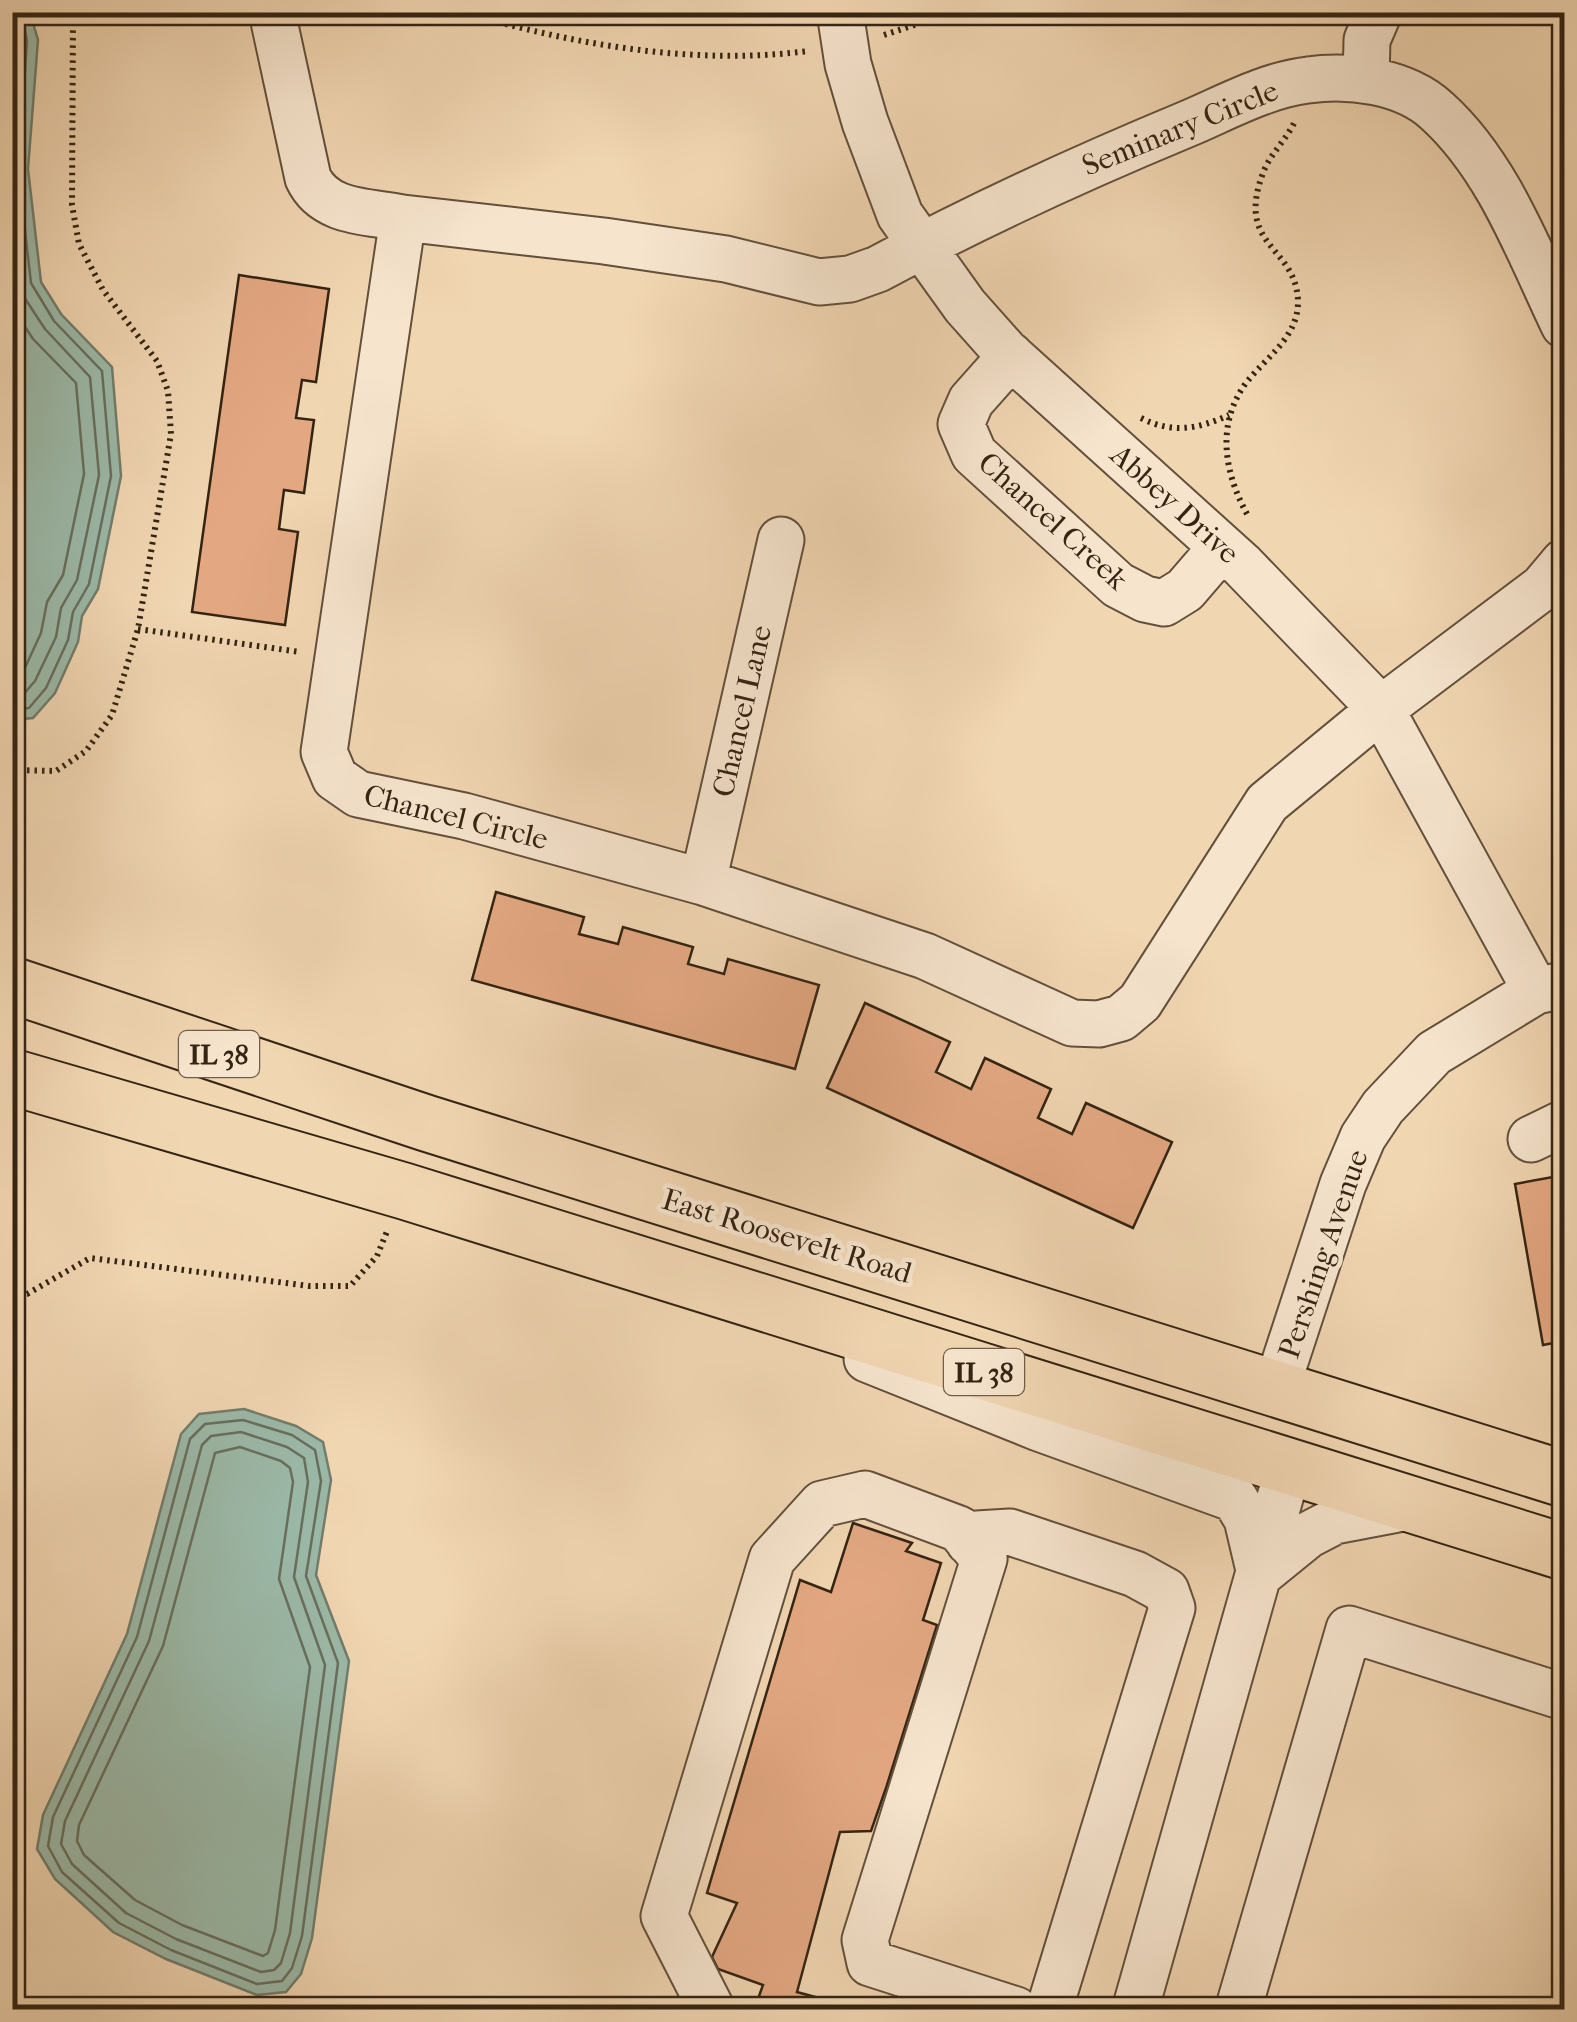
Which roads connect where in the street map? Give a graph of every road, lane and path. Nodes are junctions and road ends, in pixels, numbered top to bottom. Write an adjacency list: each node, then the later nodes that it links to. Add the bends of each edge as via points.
1 (74, 12): 18 (path, via 72,204 80,244 103,290 157,362 168,392 171,434)
2 (272, 12): 9 (street, via 314,190 336,206)
3 (462, 12): 6 (path, via 533,33 682,53 803,52)
4 (954, 12): 6 (path, via 903,30)
5 (1379, 12): 8 (street, via 1367,40)
6 (843, 28): 10 (street, Abbey Drive, via 864,122 900,216)
7 (1315, 79): 8 (street, Seminary Circle); 10 (street, Seminary Circle, via 1265,91 1064,175); 14 (path, via 1256,193 1256,227 1289,272 1298,300 1290,333 1246,383)
8 (1366, 80): 11 (street, Seminary Circle, via 1435,108 1475,153)
9 (403, 218): 10 (street, via 674,251 819,282 878,270); 19 (street, Chancel Circle)
10 (922, 246): 12 (street, Abbey Drive, via 964,306)
11 (1564, 324)
12 (1011, 356): 16 (street, Abbey Drive); 16 (street, Chancel Creek, via 970,402 961,424 974,454 1089,559 1118,585 1164,603 1185,590)
13 (1130, 409): 14 (path, via 1173,429)
14 (1230, 414): 16 (path, via 1224,451 1250,519)
15 (781, 540): 22 (street, Chancel Lane)
16 (1222, 547): 20 (street, Abbey Drive)
17 (1564, 562): 20 (street, via 1542,587)
18 (138, 629): 19 (path); 21 (path, via 112,716 86,751 56,771)
19 (336, 657): 22 (street, Chancel Circle, via 324,752 345,788)
20 (1380, 709): 22 (street, Chancel Circle, via 1267,802 1140,1002 1121,1018 1099,1024 1072,1022 925,956); 24 (street, Abbey Drive)
21 (12, 770)
22 (703, 882)
23 (12, 985): 26 (main road, East Roosevelt Road / IL 38)
24 (1550, 988): 31 (street, Pershing Avenue, via 1434,1053 1383,1107 1343,1184)
25 (12, 1076): 27 (main road, IL 38)
26 (426, 1124): 27 (main road); 31 (main road, East Roosevelt Road / IL 38)
27 (404, 1192): 28 (main road, IL 38); 29 (path, via 377,1256 350,1286 90,1258)
28 (620, 1258): 30 (main road, IL 38); 38 (street, via 1039,1428 1235,1499 1248,1519)
29 (12, 1296)
30 (776, 1307): 31 (main road, via 864,1299 1233,1406); 32 (main road, IL 38)
31 (1276, 1389): 33 (main road, East Roosevelt Road / IL 38)
32 (1290, 1466): 34 (main road, IL 38); 35 (main road, via 1305,1446 1330,1442); 38 (street)
33 (1564, 1480)
34 (1417, 1506): 37 (main road, IL 38); 38 (street, via 1336,1521)
35 (1564, 1509)
36 (970, 1542): 40 (street, via 960,1530 865,1494 822,1504 772,1559 664,1916); 41 (street, via 984,1560 865,1940 870,1963); 42 (street, via 976,1534 1010,1532 1135,1574 1166,1591 1172,1608)
37 (1564, 1552)
38 (1260, 1574): 43 (street)
39 (1564, 1697): 44 (street, via 1349,1629)
40 (712, 2010)
41 (1016, 2010)
42 (1049, 2010)
43 (1135, 2010)
44 (1238, 2010)

